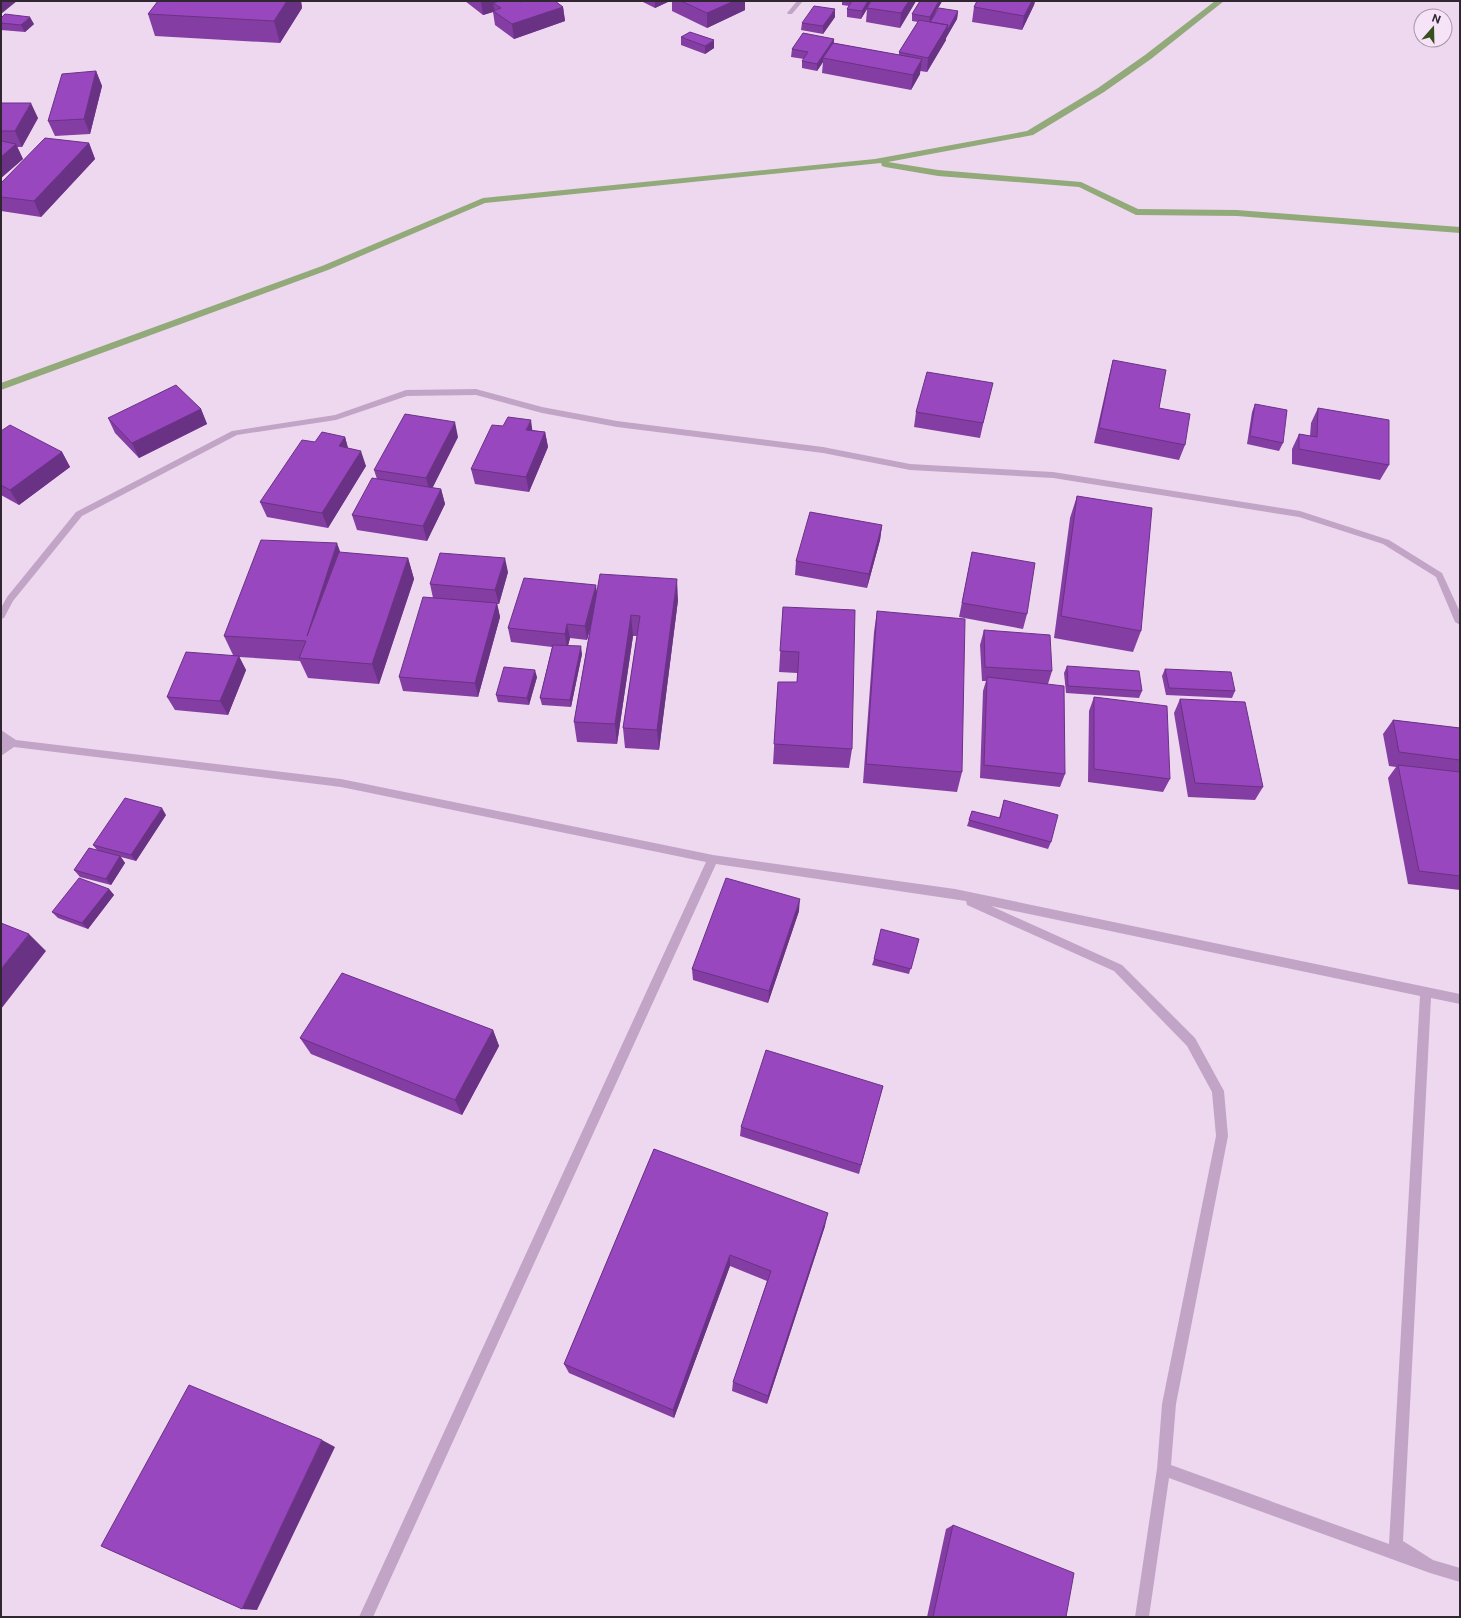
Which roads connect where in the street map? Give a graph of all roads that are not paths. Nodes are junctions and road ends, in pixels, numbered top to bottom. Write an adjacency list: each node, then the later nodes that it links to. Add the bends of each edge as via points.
1 (800, 1): 2 (street)
2 (790, 12)
3 (1, 616): 4 (street, via 10,599 78,514 235,433 336,417 406,392 476,392 542,410 617,424 823,450 910,467 1053,475 1300,514 1386,542 1439,575)
4 (1460, 622)
5 (1, 734): 7 (street)
6 (1, 742): 7 (street)
7 (13, 743): 8 (street); 9 (street, via 341,783)
8 (1, 752)
9 (713, 859): 10 (street); 16 (street)
10 (954, 894): 11 (street); 13 (street, via 1118,968 1191,1042 1218,1090 1222,1136 1169,1404)
11 (1426, 991): 12 (street); 14 (street, via 1396,1544)
12 (1460, 999)
13 (1164, 1469): 14 (street); 17 (street)
14 (1430, 1566): 15 (street)
15 (1460, 1575)
16 (366, 1617)
17 (1142, 1617)

